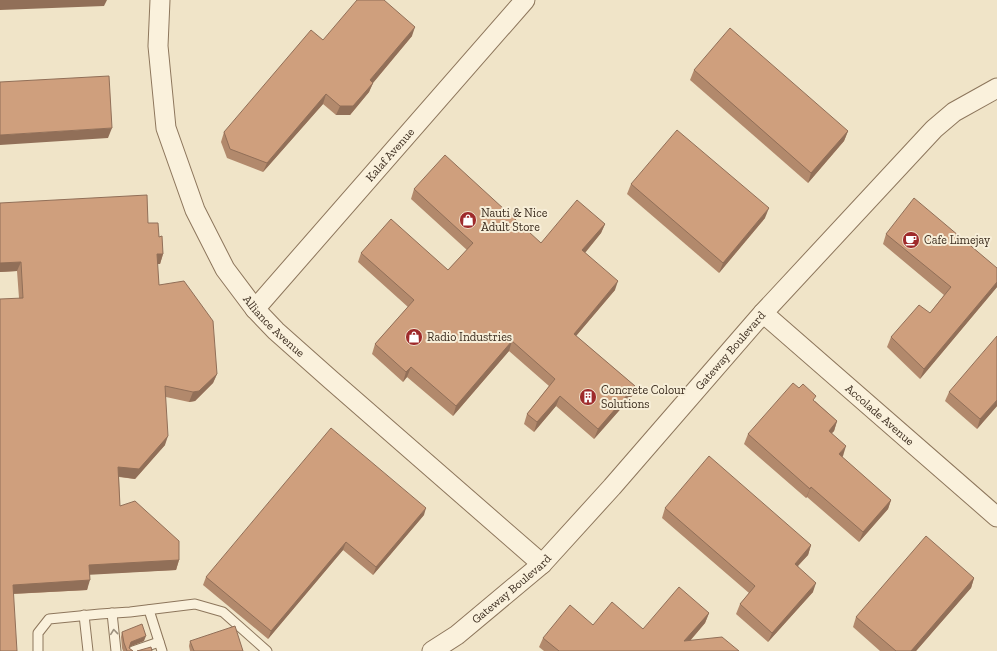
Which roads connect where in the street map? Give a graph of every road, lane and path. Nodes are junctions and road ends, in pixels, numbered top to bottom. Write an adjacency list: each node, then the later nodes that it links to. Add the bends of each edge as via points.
1 (160, 0): 4 (street, Alliance Avenue, via 158,46 166,128 195,210 225,269)
2 (525, 0): 4 (street, Kalaf Avenue)
3 (997, 88): 5 (street, Gateway Boulevard, via 954,112 934,129)
4 (255, 309): 7 (street, Alliance Avenue, via 324,374)
5 (763, 313): 6 (street, Accolade Avenue); 7 (street, Gateway Boulevard)
6 (997, 517)
7 (542, 564): 17 (street, Gateway Boulevard, via 457,634)
8 (149, 610): 9 (lane); 11 (lane); 16 (lane, via 195,604 223,612)
9 (112, 613): 10 (lane); 14 (lane, one-way to 9)
10 (84, 616): 12 (lane, via 49,620 38,633); 13 (lane)
11 (160, 646): 15 (lane)
12 (38, 651)
13 (88, 651)
14 (116, 651)
15 (133, 651)
16 (267, 651)
17 (432, 651)

